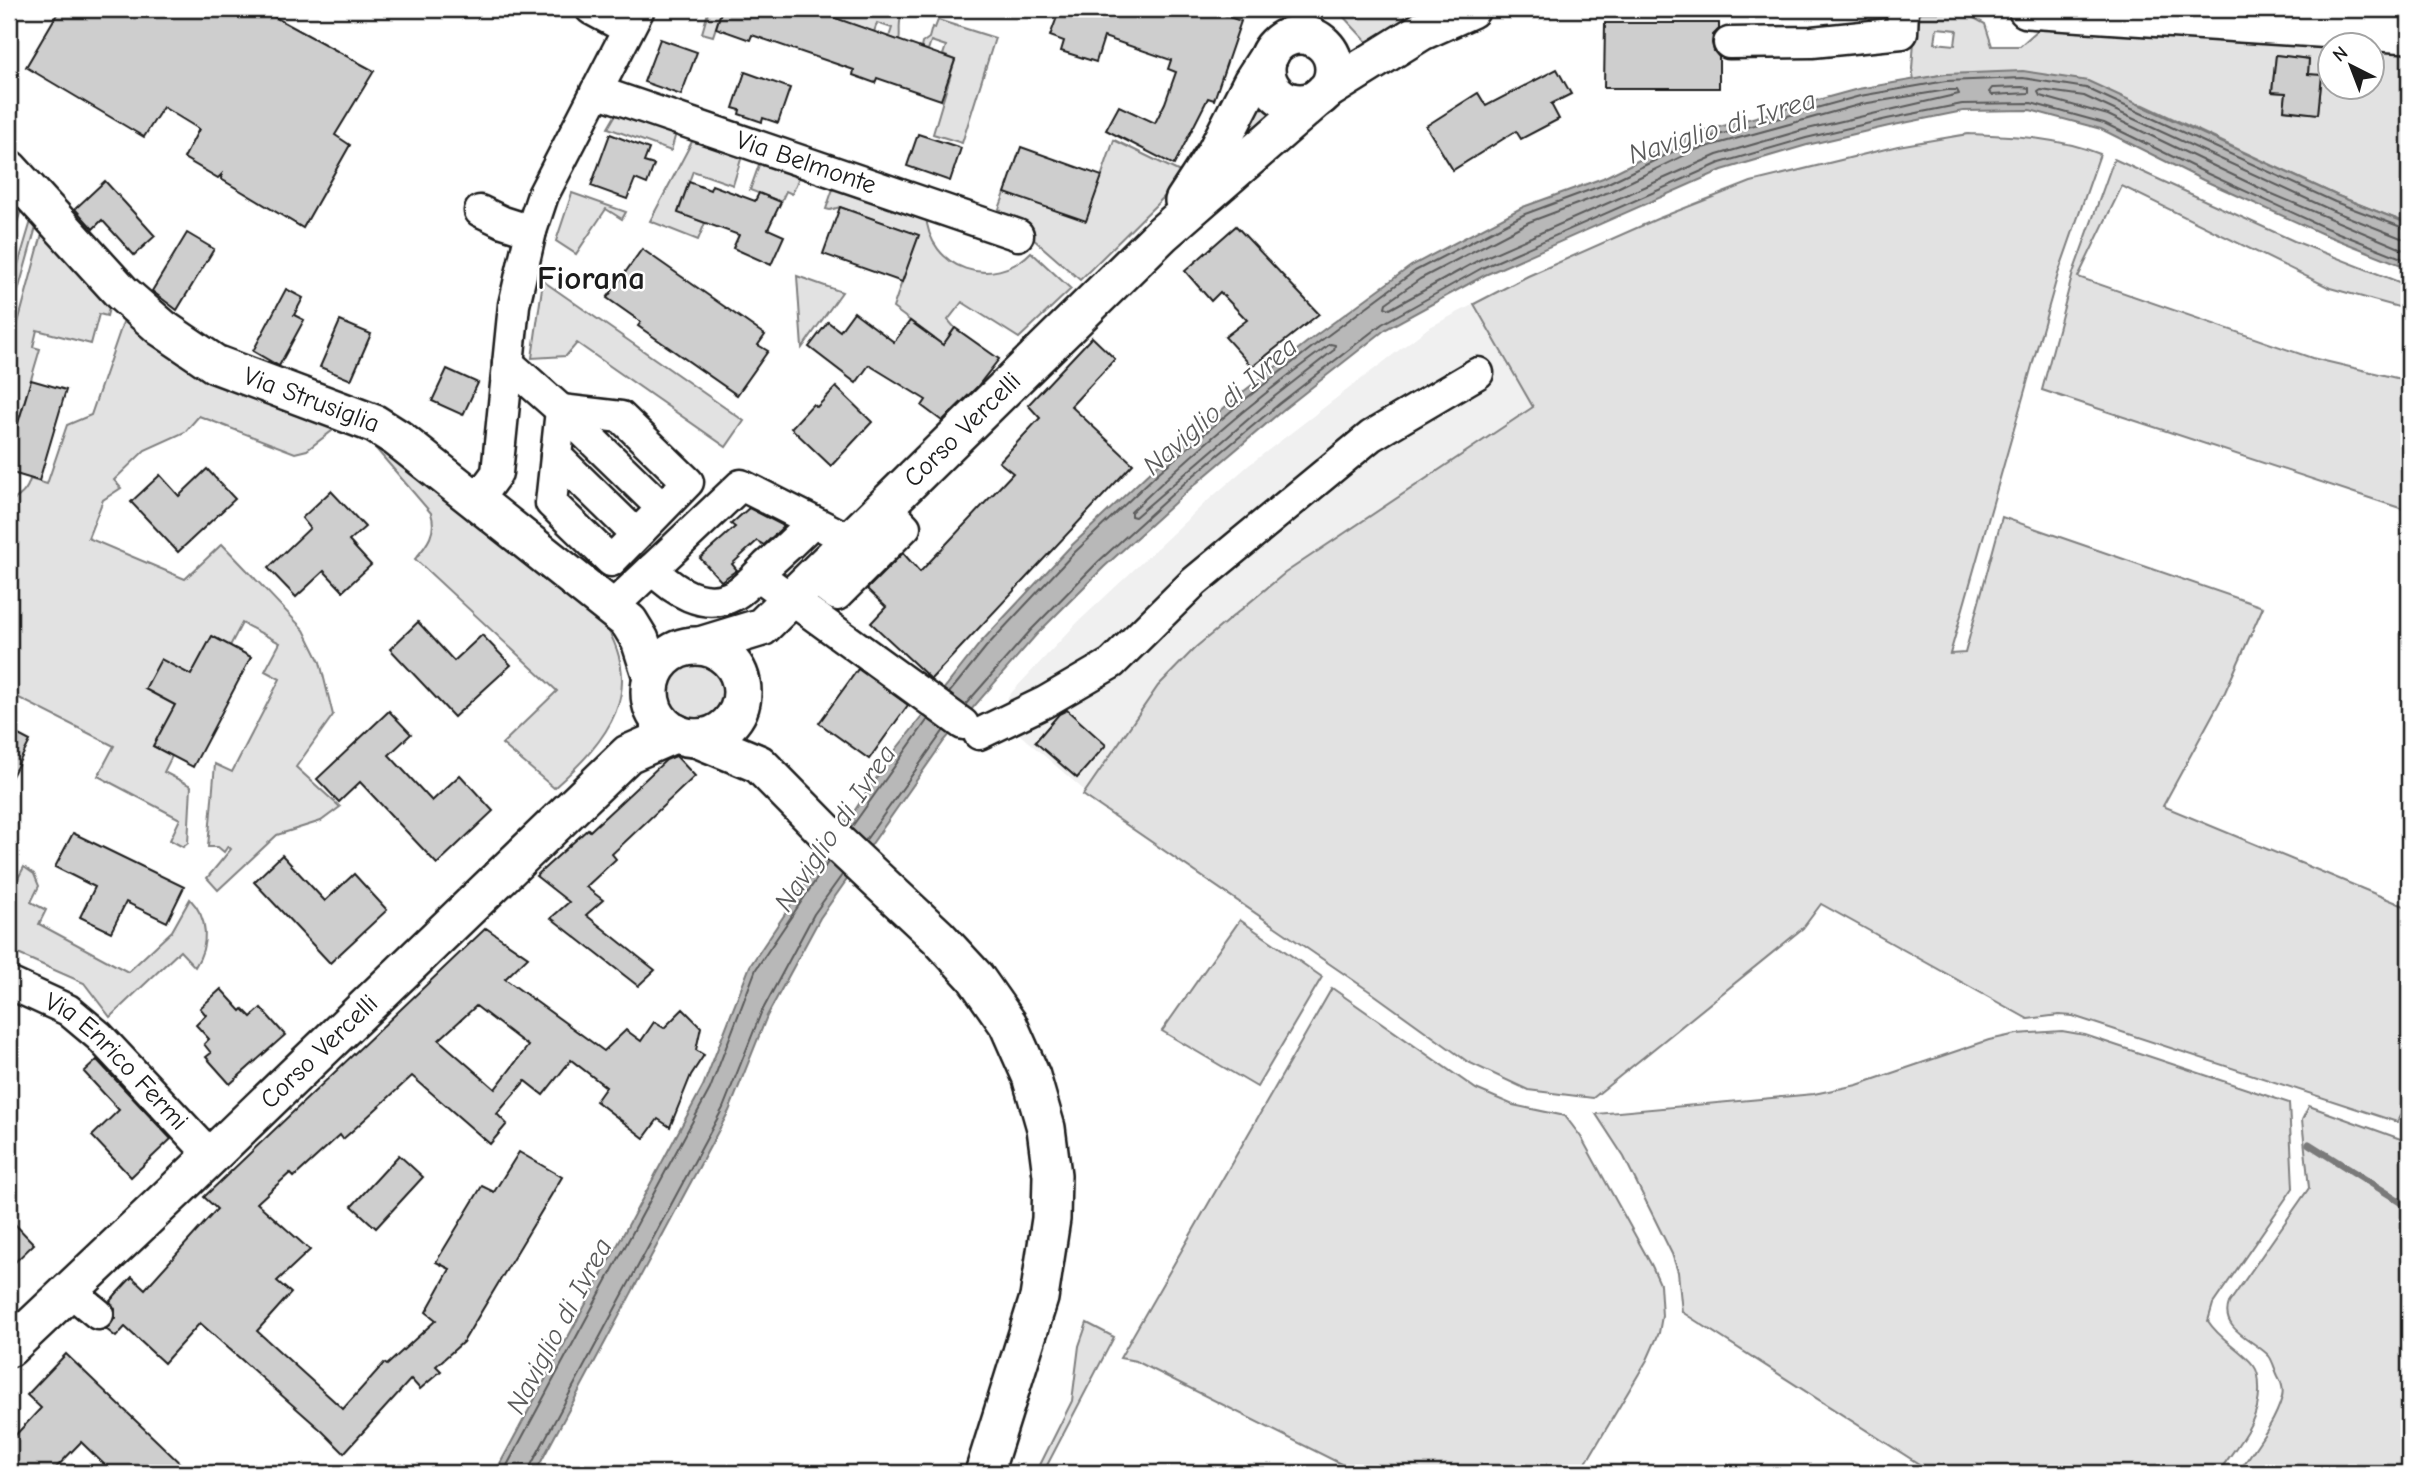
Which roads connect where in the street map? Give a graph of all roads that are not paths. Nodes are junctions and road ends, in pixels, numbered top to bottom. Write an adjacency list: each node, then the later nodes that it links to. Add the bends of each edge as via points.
1 (591, 9): 7 (street)
2 (1284, 9): 12 (main road, Corso Vercelli, via 1276,22)
3 (1471, 9): 11 (main road, Corso Vercelli)
4 (1903, 9): 10 (street, via 1902,33 1812,42)
5 (2027, 9): 6 (main road)
6 (2063, 10): 9 (main road)
7 (634, 19): 13 (street)
8 (1317, 33): 11 (main road); 12 (main road, via 1292,36); 14 (main road, via 1334,72)
9 (2409, 34)
10 (1729, 43)
11 (1391, 50): 14 (main road, Corso Vercelli)
12 (1272, 51): 14 (main road, via 1267,75 1279,95 1302,103); 18 (main road, Corso Vercelli, via 1216,152)
13 (596, 91): 17 (street, via 543,195); 19 (street, Via Belmonte)
14 (1322, 94): 18 (main road, Corso Vercelli)
15 (9, 169): 24 (main road, Via Strusiglia, via 122,293 162,328 215,364 375,424)
16 (480, 211): 17 (street)
17 (531, 231): 20 (street, via 514,305)
18 (1162, 234): 25 (main road, Corso Vercelli)
19 (1018, 235)
20 (508, 362): 23 (street); 24 (street, via 497,473)
21 (1478, 373): 31 (street, via 1371,436 1194,582 1112,663 1045,702 971,729 926,697)
22 (591, 414): 23 (street); 26 (street); 26 (street, via 621,417 688,481)
23 (559, 433): 26 (street); 26 (street)
24 (477, 500): 32 (main road, Via Strusiglia)
25 (885, 506): 28 (main road, Corso Vercelli); 31 (street, via 905,527 837,595)
26 (655, 514)
27 (813, 522): 28 (street); 29 (street, via 741,485); 30 (street)
28 (850, 540): 31 (main road, Corso Vercelli)
29 (652, 569): 30 (street, via 678,591 716,601 734,595); 32 (street)
30 (758, 575): 31 (street)
31 (801, 588): 33 (main road, Corso Vercelli)
32 (621, 615): 34 (main road, Via Strusiglia); 35 (main road, Via Strusiglia, via 640,640)
33 (762, 626): 34 (main road, Corso Vercelli); 36 (main road, Corso Vercelli)
34 (696, 645): 35 (main road, via 663,659); 36 (main road, via 727,656 740,674)
35 (651, 683): 37 (main road, via 655,713 664,725); 38 (main road, Corso Vercelli)
36 (742, 694): 37 (main road, via 735,718 726,728 707,737); 39 (main road)
37 (686, 736): 38 (main road, Corso Vercelli); 39 (main road)
38 (628, 754): 41 (main road, Corso Vercelli)
39 (759, 764): 45 (main road, via 975,977 1008,1024 1031,1076 1046,1128 1051,1219 1039,1298)
40 (9, 983): 41 (street, Via Enrico Fermi, via 68,1010 99,1036)
41 (211, 1156): 42 (main road, Corso Vercelli)
42 (70, 1291): 43 (street); 44 (main road, Corso Vercelli)
43 (98, 1314)
44 (9, 1348)
45 (984, 1473)

